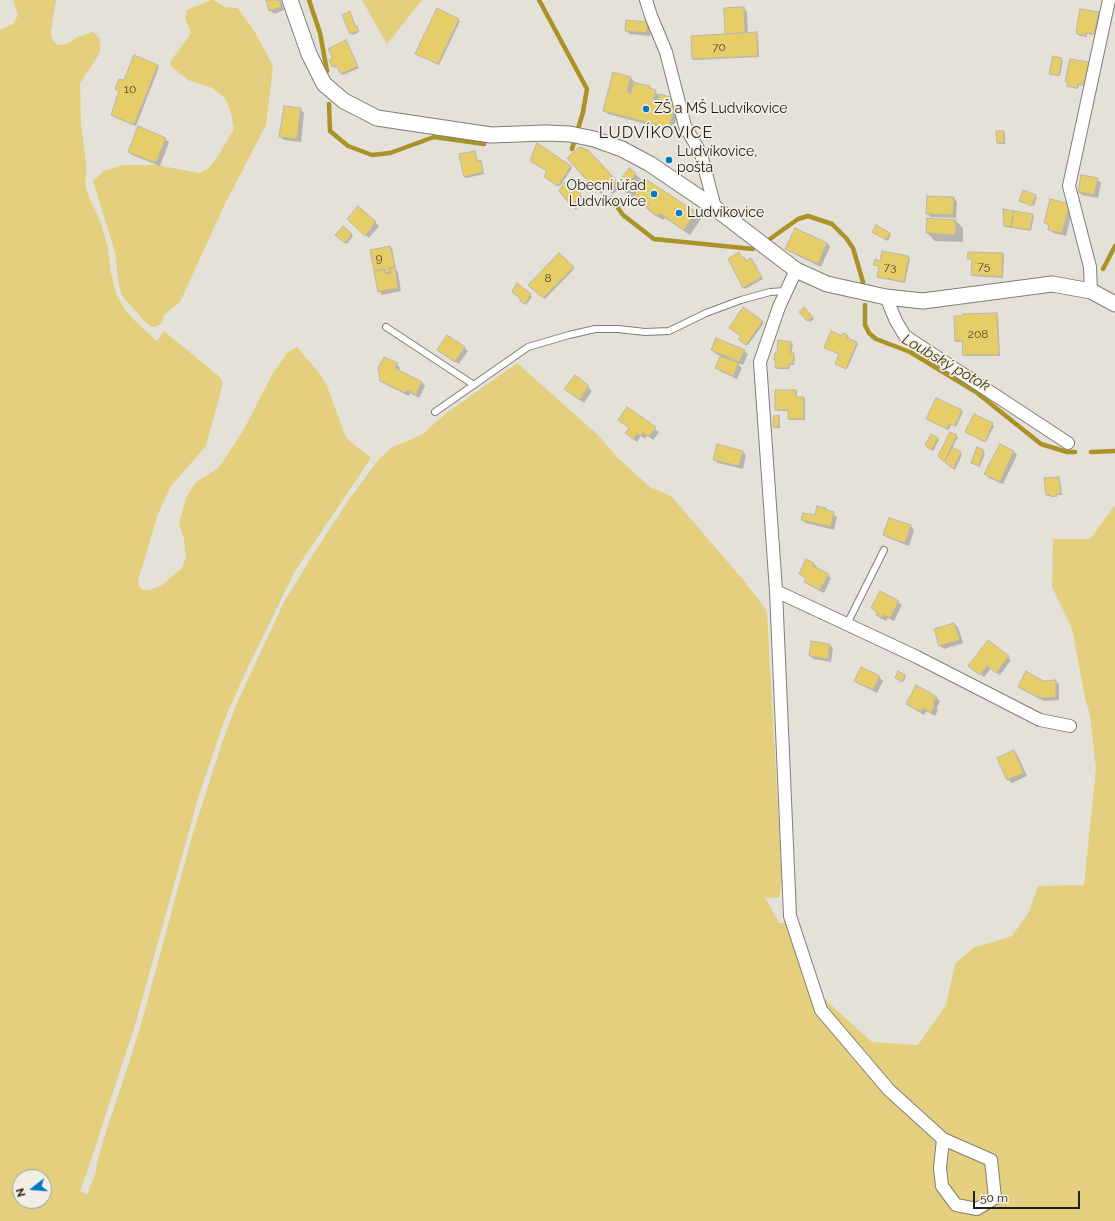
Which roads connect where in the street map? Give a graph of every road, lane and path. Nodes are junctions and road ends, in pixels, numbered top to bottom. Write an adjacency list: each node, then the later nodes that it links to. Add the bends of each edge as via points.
1 (290, 0): 4 (street, via 309,54 324,84 344,101 378,118 491,135 545,133 594,139 622,149 650,164)
2 (646, 0): 4 (street, via 666,52 685,126 701,154)
3 (1109, 0): 7 (street, via 1069,186 1090,267)
4 (715, 208): 5 (street)
5 (796, 270): 6 (street); 8 (street, via 827,284)
6 (786, 291): 11 (lane, via 770,292 741,300 669,331 595,329 528,347); 15 (street, via 760,362)
7 (1091, 291): 8 (street, via 1052,284 922,301); 9 (street)
8 (886, 297): 13 (street, via 905,336)
9 (1115, 304)
10 (386, 327): 11 (lane)
11 (474, 385): 12 (lane)
12 (435, 412)
13 (1068, 444)
14 (884, 550): 16 (lane)
15 (776, 591): 16 (street); 18 (street, via 790,916 821,1010 889,1090)
16 (847, 624): 17 (street, via 1040,720)
17 (1070, 726)
18 (943, 1138): 18 (street, via 940,1168 942,1186 956,1205 977,1209 995,1198 991,1160)

